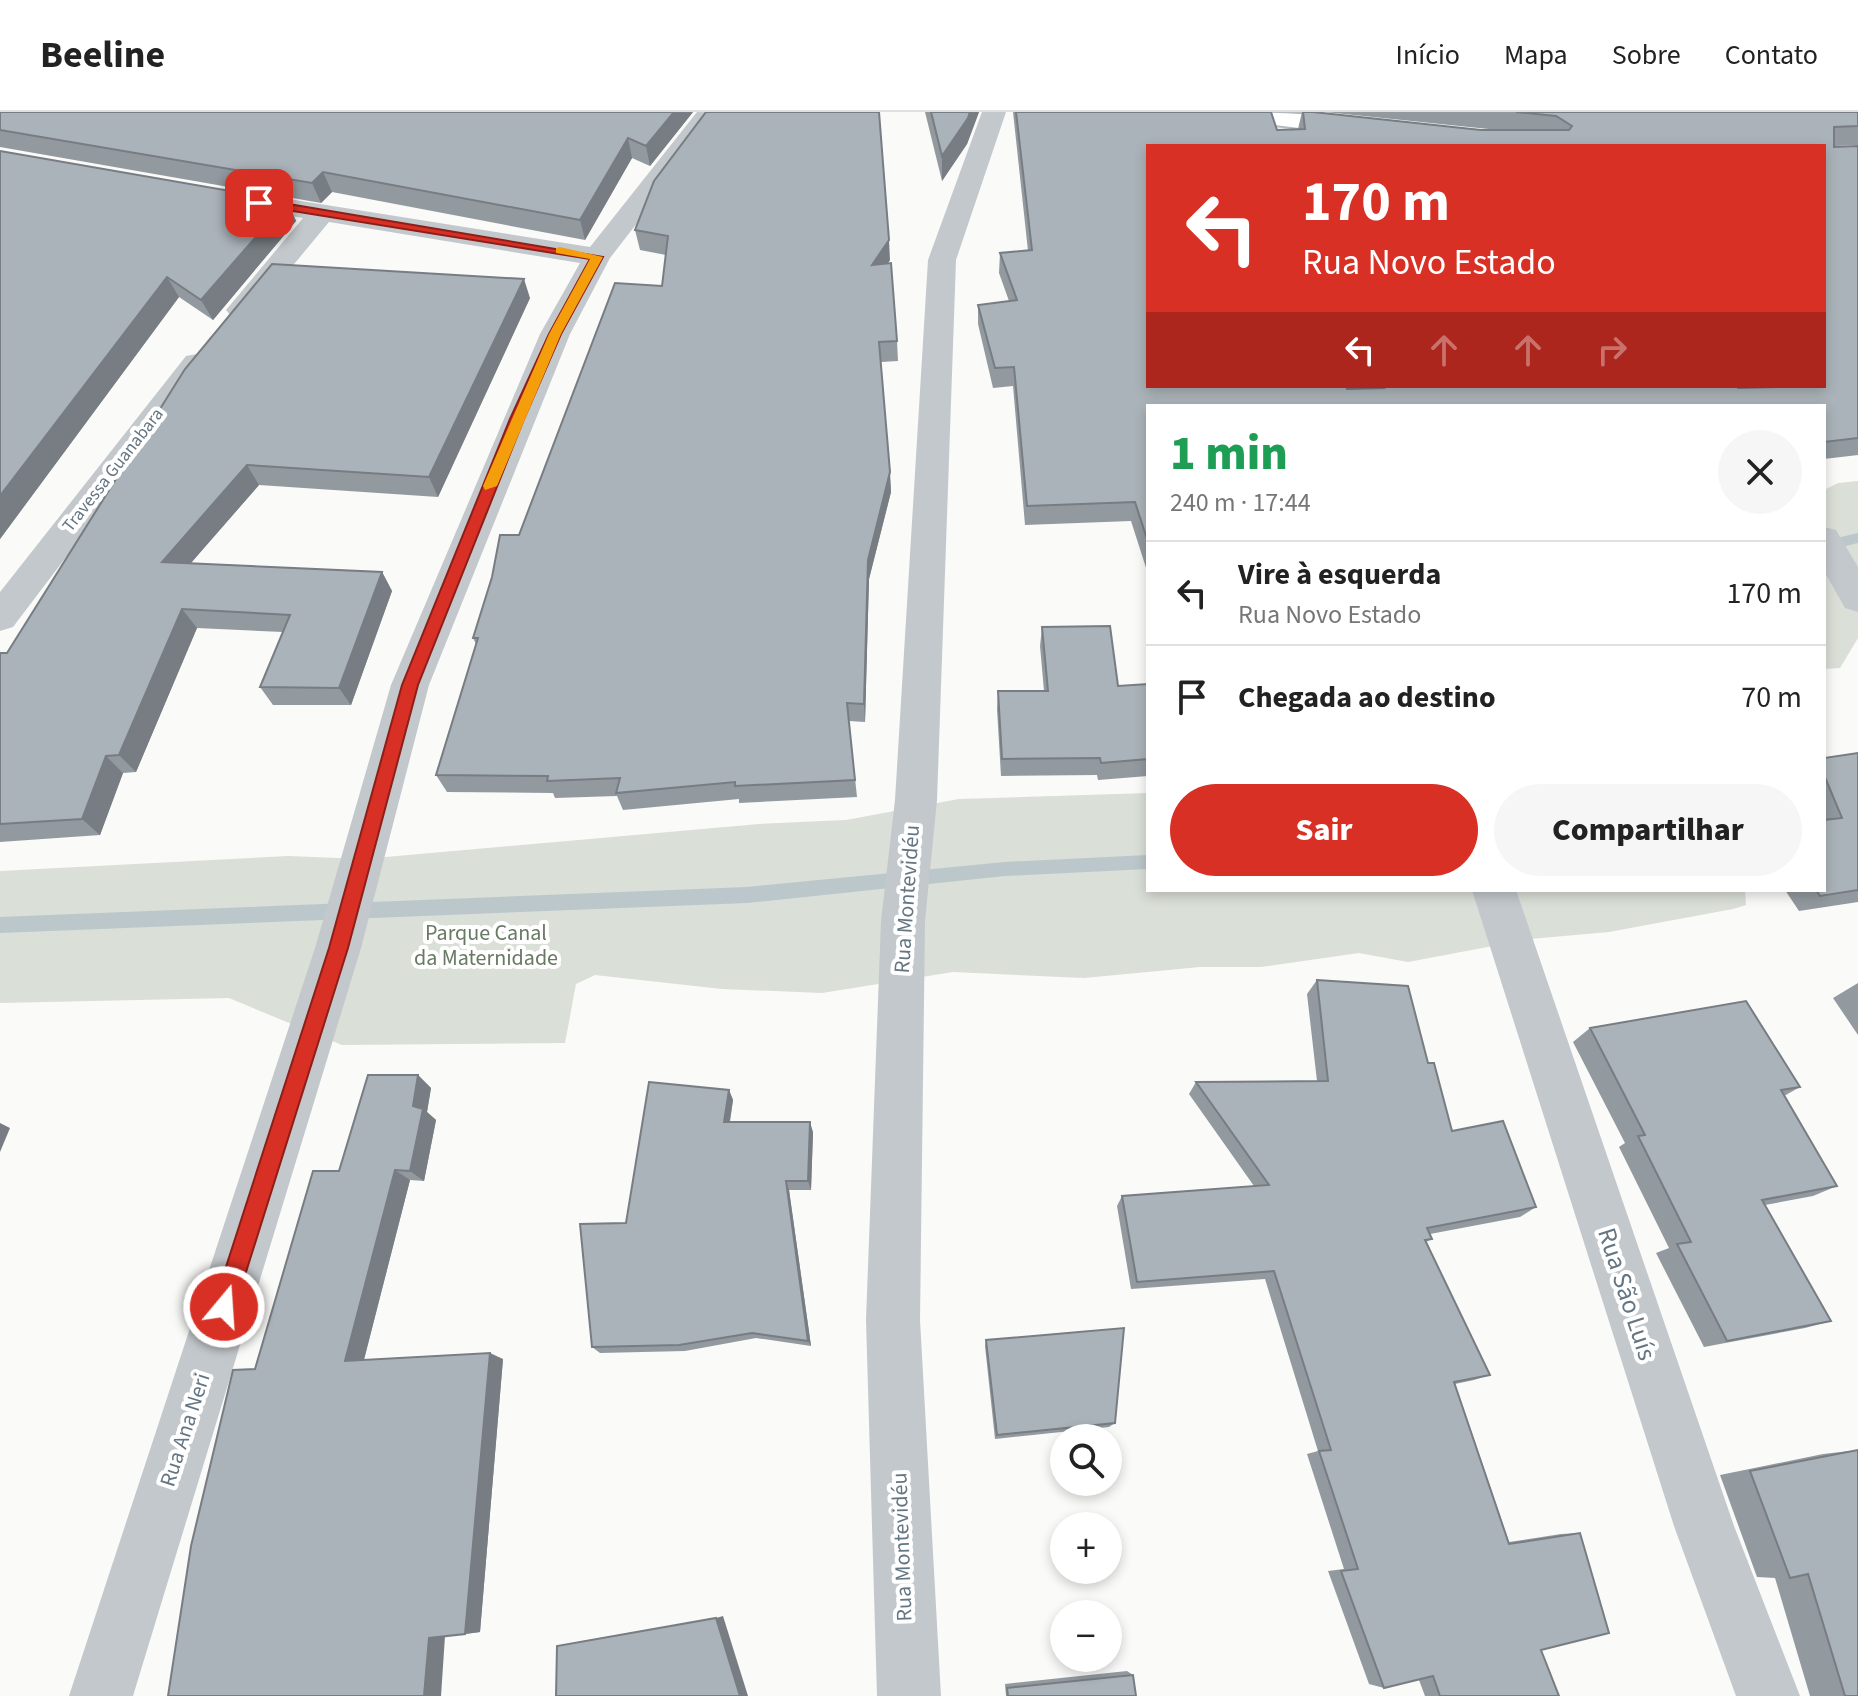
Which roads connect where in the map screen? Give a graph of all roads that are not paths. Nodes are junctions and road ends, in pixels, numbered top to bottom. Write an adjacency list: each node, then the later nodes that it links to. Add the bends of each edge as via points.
1 (711, 112): 9 (street, Rua Ana Neri)
2 (994, 112): 15 (street, Rua Montevidéu, via 942,260 916,800 903,921 893,1320)
3 (1225, 112): 4 (street)
4 (1279, 119): 5 (street); 6 (street)
5 (1389, 130)
6 (1285, 144)
7 (213, 195): 8 (street)
8 (321, 214): 9 (street); 12 (street, Travessa Guanabara)
9 (597, 257): 14 (street, Rua Ana Neri, via 517,419 410,685 338,948)
10 (1826, 543): 11 (street)
11 (1850, 585)
12 (0, 618)
13 (1494, 892): 16 (street, Rua São Luís, via 1704,1526)
14 (101, 1696)
15 (909, 1696)
16 (1768, 1696)

